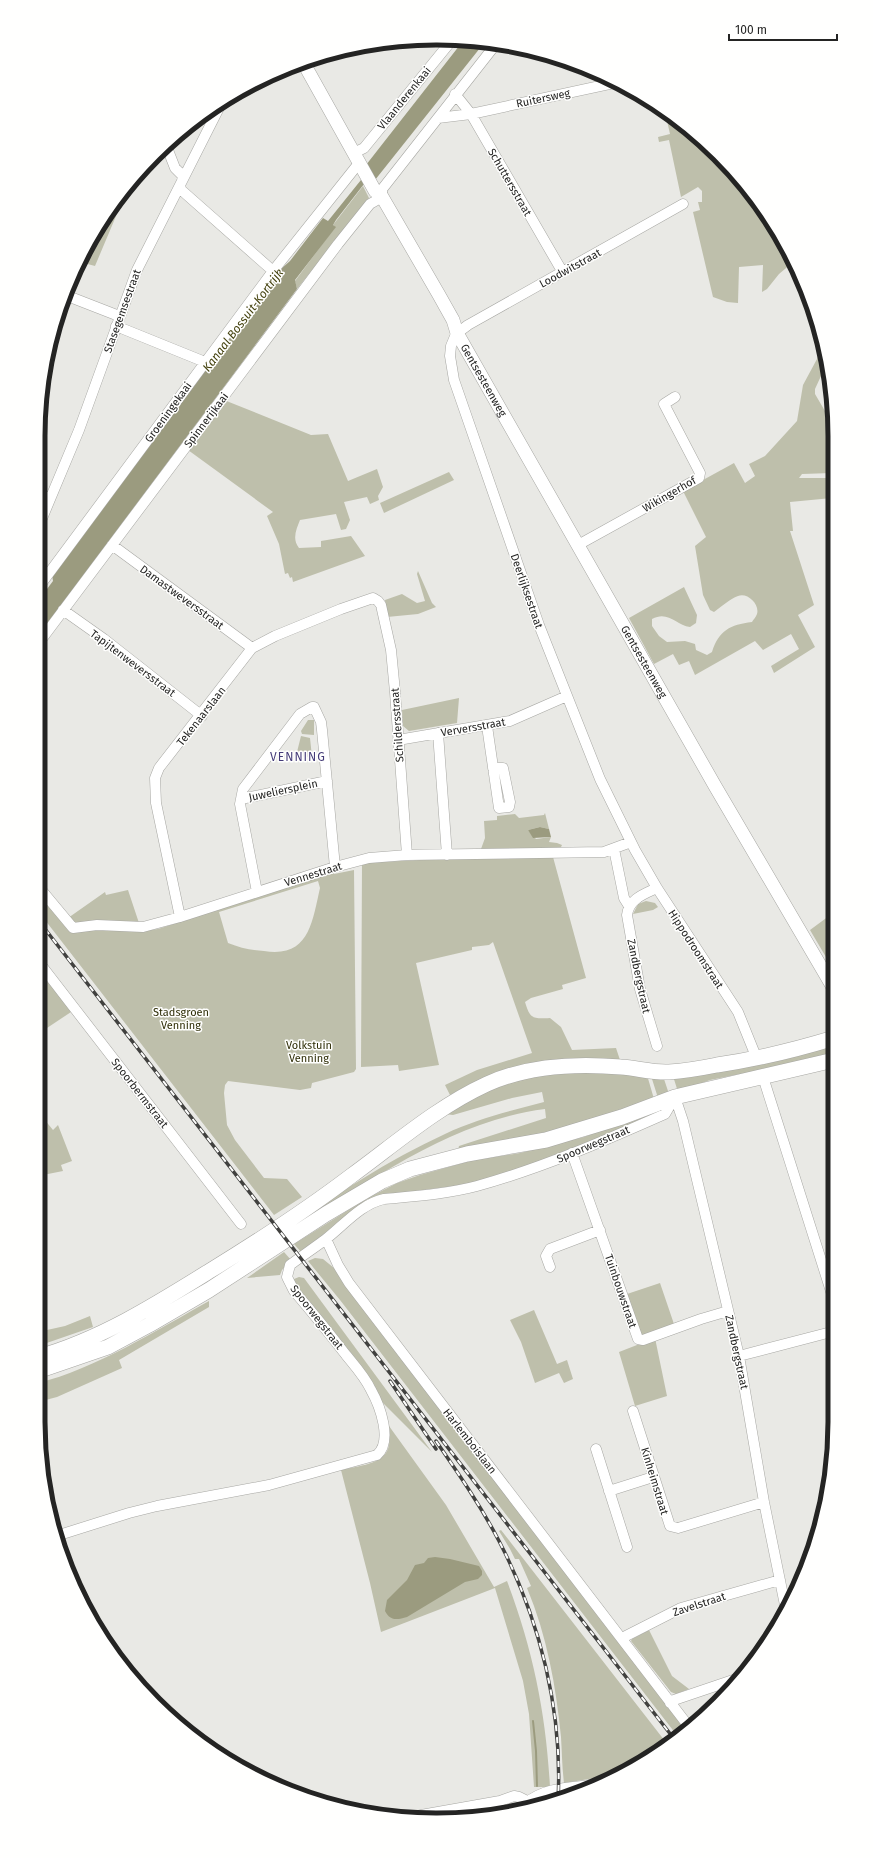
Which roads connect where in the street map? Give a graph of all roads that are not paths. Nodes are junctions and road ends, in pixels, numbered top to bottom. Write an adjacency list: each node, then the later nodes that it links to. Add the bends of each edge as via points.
1 (448, 45): 10 (street, Vlaanderenkaai, via 364,148)
2 (492, 49): 5 (street, Spinnerijkaai)
3 (306, 68): 10 (main road, Gentsesteenweg)
4 (608, 84): 7 (street, Ruitersweg)
5 (456, 94): 7 (street, Schuttersstraat); 8 (street, Spinnerijkaai)
6 (217, 113): 11 (street, Stasegemsestraat)
7 (471, 114): 8 (street, Ruitersweg); 16 (street, Schuttersstraat)
8 (438, 118): 13 (street, Spinnerijkaai)
9 (169, 151): 11 (street, via 175,168)
10 (358, 160): 13 (main road, Gentsesteenweg); 15 (street, Groeningekaai)
11 (184, 177): 12 (street, Stasegemsestraat)
12 (179, 188): 15 (street); 18 (street, Stasegemsestraat, via 136,270)
13 (378, 195): 20 (main road, Gentsesteenweg, via 443,301); 26 (street, Spinnerijkaai, via 338,244)
14 (683, 204): 16 (street, Loodwitstraat)
15 (273, 271): 21 (street, Groeningekaai)
16 (562, 272): 20 (street, Loodwitstraat)
17 (71, 298): 18 (street)
18 (119, 316): 19 (street, Stasegemsestraat)
19 (116, 326): 21 (street); 24 (street, Stasegemsestraat, via 79,430)
20 (457, 333): 27 (main road, Gentsesteenweg); 33 (street, Deerlijksestraat, via 450,352 454,380 539,625)
21 (205, 362): 28 (street, Groeningekaai)
22 (674, 397): 27 (street, Wikingerhof, via 664,404 700,476)
23 (45, 496): 24 (street)
24 (50, 499): 25 (street, Stasegemsestraat)
25 (45, 511)
26 (112, 545): 30 (street, Spinnerijkaai); 32 (street, Damastweversstraat)
27 (578, 545): 52 (main road, Gentsesteenweg)
28 (45, 579)
29 (376, 599): 32 (street, Tekenaarslaan, via 341,609); 37 (street, Schildersstraat, via 381,605 391,650)
30 (63, 610): 31 (street, Spinnerijkaai); 34 (street, Tapijtenweversstraat)
31 (45, 634)
32 (252, 648): 34 (street, Tekenaarslaan)
33 (567, 696): 35 (street, Verversstraat, via 510,721); 41 (street, Deerlijksestraat, via 600,778)
34 (202, 716): 50 (street, Tekenaarslaan, via 159,768 155,778 156,803)
35 (487, 726): 36 (street, Verversstraat); 38 (street)
36 (438, 733): 37 (street, Verversstraat); 43 (street)
37 (398, 740): 44 (street, Schildersstraat)
38 (493, 768)
39 (327, 781): 40 (street, Juweliersplein); 40 (street, Juweliersplein, via 321,722 314,707 308,708 300,714 243,789); 45 (street)
40 (241, 799): 47 (street)
41 (631, 842): 42 (street); 46 (street, Hippodroomstraat)
42 (614, 849): 43 (street, Vennestraat, via 604,852); 49 (street, Zandbergstraat, via 624,898)
43 (447, 854): 44 (street, Vennestraat)
44 (406, 855): 45 (street, Vennestraat, via 369,858)
45 (335, 867): 47 (street, Vennestraat)
46 (657, 888): 49 (street, via 635,899); 55 (street, Hippodroomstraat, via 738,1012)
47 (257, 892): 50 (street, Vennestraat)
48 (45, 894): 50 (street, Vennestraat, via 73,928 97,925 143,927)
49 (629, 906): 54 (street, Zandbergstraat, via 627,918 635,970)
50 (180, 917)
51 (45, 970): 60 (street, Spoorbermstraat)
52 (828, 979)
53 (828, 1040): 55 (highway)
54 (657, 1046)
55 (757, 1059): 67 (highway, via 685,1071 663,1072 568,1065 503,1077 449,1104 293,1217 175,1293 103,1332)
56 (828, 1061): 57 (highway)
57 (763, 1077): 58 (highway); 64 (street)
58 (675, 1098): 59 (street, Spoorwegstraat, via 665,1114); 65 (street, Zandbergstraat, via 683,1121); 69 (highway, via 546,1140 435,1161 382,1181 149,1325 108,1347)
59 (572, 1152): 61 (street, Tuinbouwstraat); 62 (street, Spoorwegstraat, via 548,1163 477,1186 374,1202 364,1207)
60 (241, 1224)
61 (600, 1230): 63 (street, via 550,1249 546,1256); 65 (street, Tuinbouwstraat, via 639,1340)
62 (326, 1239): 75 (street, Spoorwegstraat, via 290,1265 288,1277 294,1291 371,1388 385,1435 381,1452 372,1458 269,1485 129,1513); 79 (street, Harlemboislaan, via 349,1283)
63 (550, 1267)
64 (828, 1282)
65 (728, 1311): 68 (street, Zandbergstraat)
66 (828, 1333): 68 (street)
67 (45, 1354)
68 (739, 1356): 74 (street, Zandbergstraat)
69 (45, 1369)
70 (633, 1412): 72 (street, Kinheimstraat)
71 (596, 1449): 73 (street)
72 (654, 1477): 73 (street); 74 (street, Kinheimstraat, via 668,1522 673,1528)
73 (609, 1491): 76 (street)
74 (764, 1502): 77 (street, Zandbergstraat)
75 (62, 1534)
76 (627, 1547)
77 (780, 1580): 78 (street, Zandbergstraat); 79 (street, Zavelstraat, via 681,1608)
78 (785, 1601)
79 (622, 1638): 81 (street, Harlemboislaan)
80 (730, 1681): 81 (street)
81 (670, 1703): 82 (street, Harlemboislaan)
82 (686, 1723)
83 (575, 1787): 84 (street, via 548,1791 536,1795)
84 (530, 1802)
85 (524, 1803): 86 (street, via 521,1797 514,1796)
86 (432, 1813)

